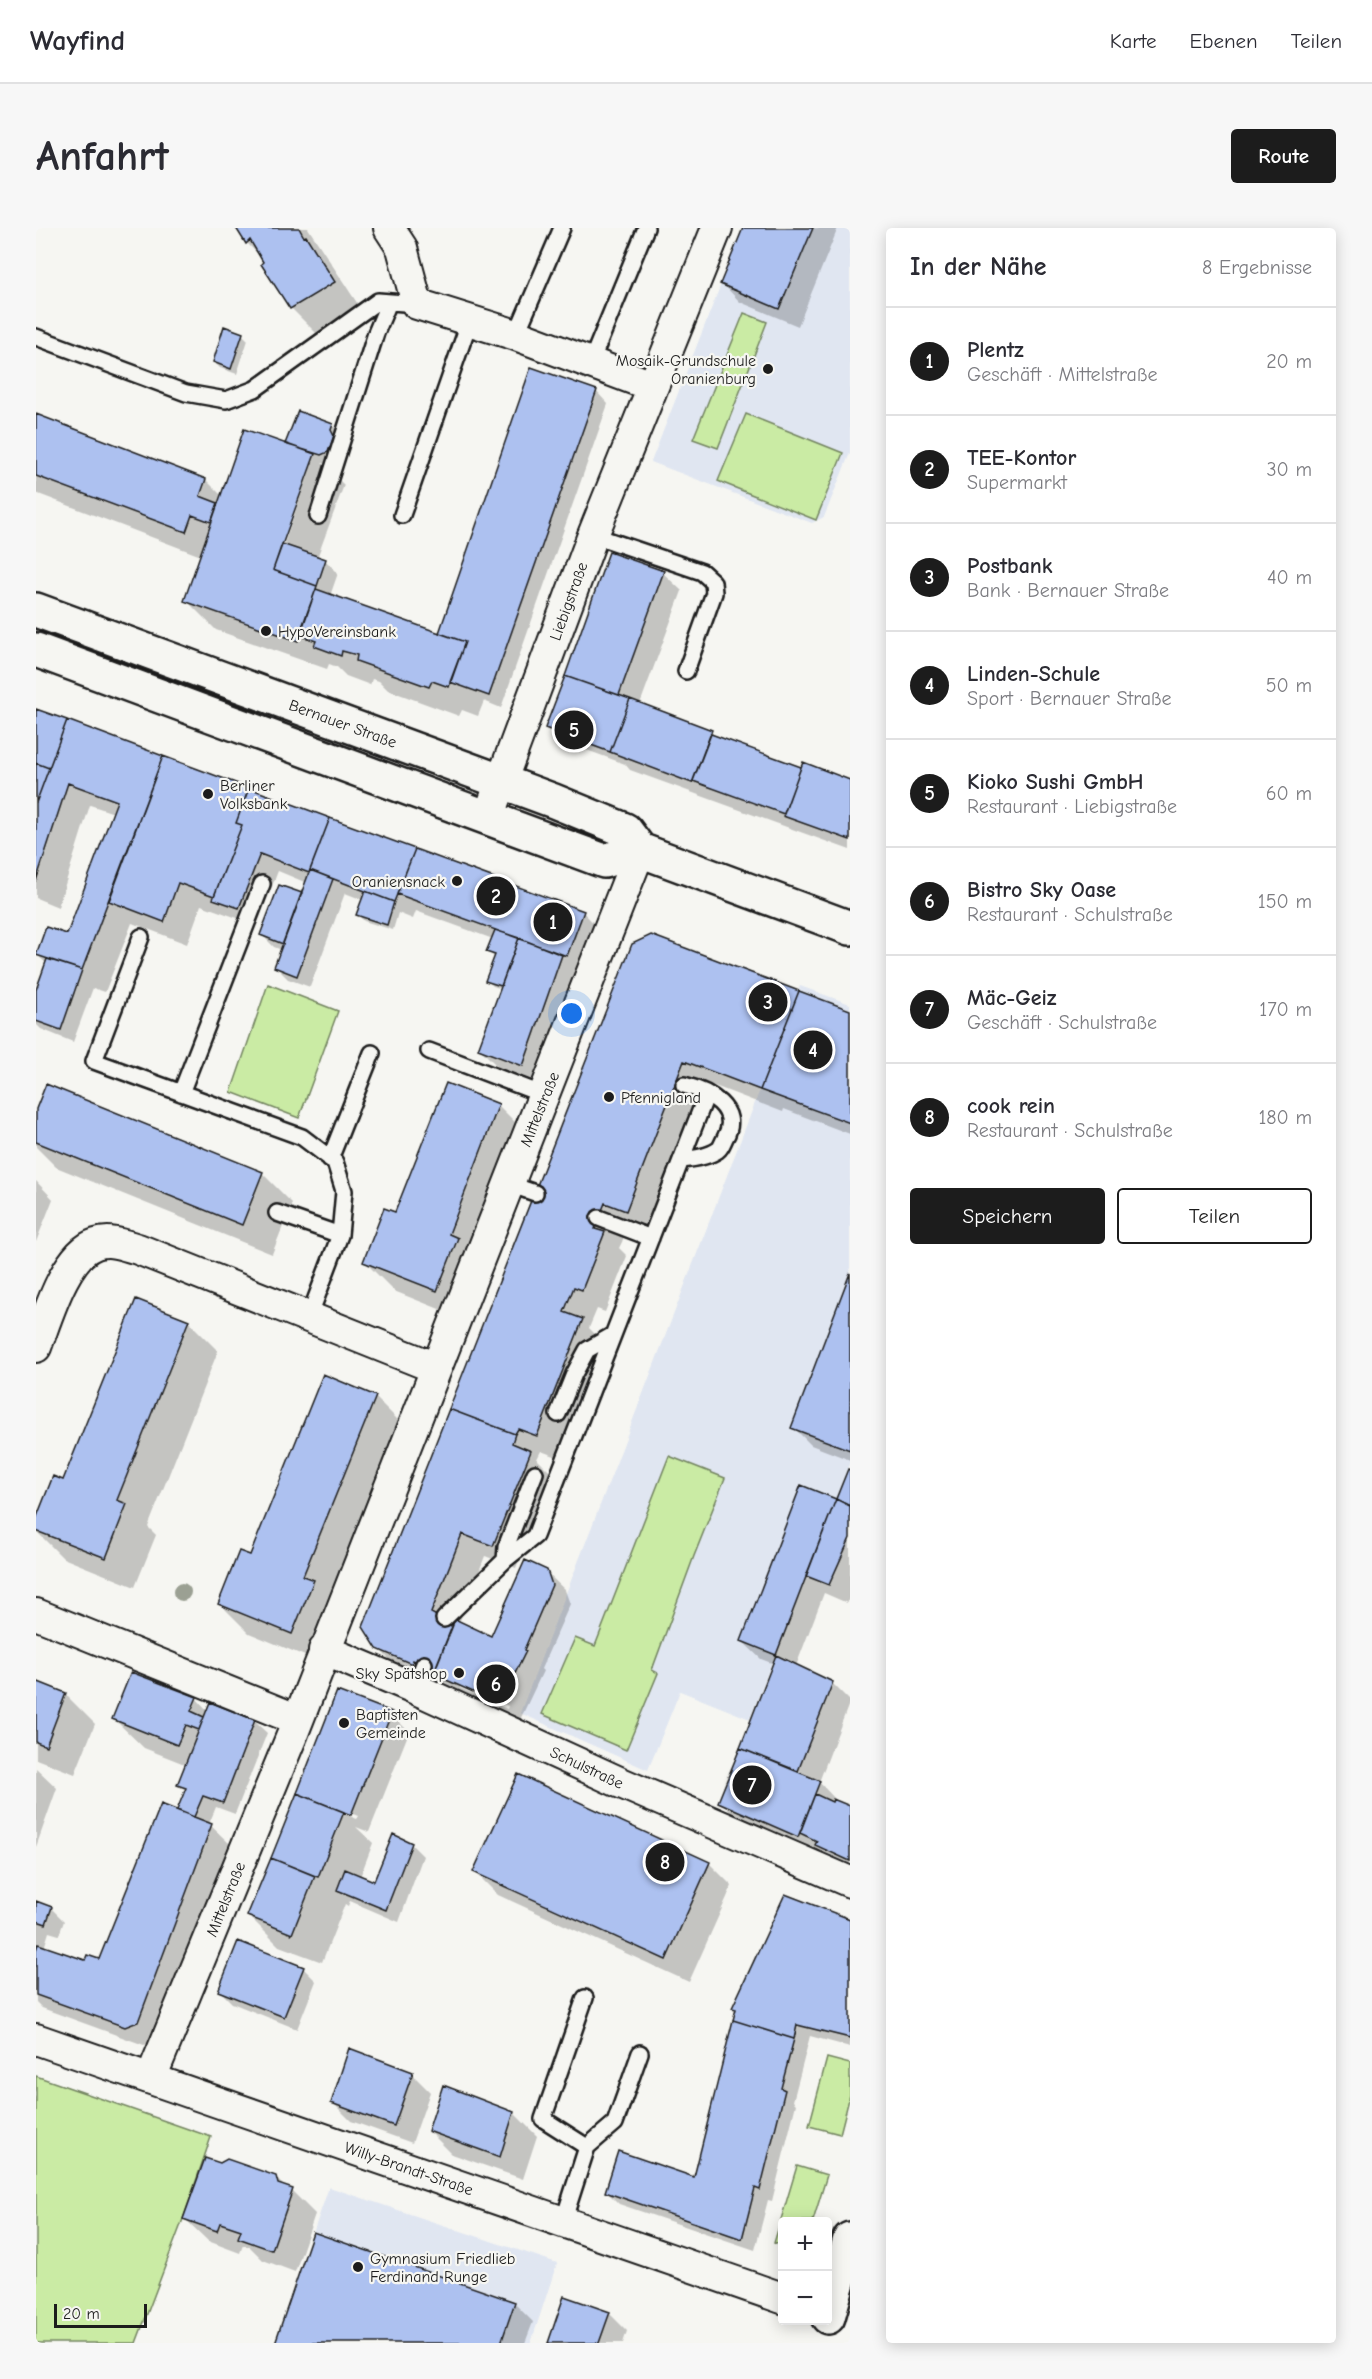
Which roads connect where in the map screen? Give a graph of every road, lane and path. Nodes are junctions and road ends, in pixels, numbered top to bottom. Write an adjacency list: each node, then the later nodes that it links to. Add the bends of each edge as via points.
1 (389, 228): 5 (street, via 402,248)
2 (562, 228): 7 (lane)
3 (646, 228): 9 (lane)
4 (717, 228): 10 (street, Liebigstraße)
5 (403, 303): 6 (street); 8 (lane, via 378,301 255,389 226,400 186,393); 12 (lane, via 376,333)
6 (470, 320): 7 (street); 11 (lane)
7 (516, 335): 9 (street)
8 (36, 337)
9 (591, 362): 10 (street)
10 (652, 386): 13 (street, Liebigstraße)
11 (402, 515)
12 (318, 516)
13 (593, 535): 16 (lane, via 702,572 713,582 714,593); 17 (street, Liebigstraße)
14 (36, 610): 17 (main road, Bernauer Straße)
15 (36, 650): 18 (main road)
16 (686, 671)
17 (501, 782): 18 (street, Liebigstraße); 19 (main road, Bernauer Straße, via 624,830)
18 (488, 817): 19 (main road, via 604,861)
19 (640, 850): 21 (main road, Bernauer Straße); 27 (street, Mittelstraße)
20 (262, 884): 26 (lane)
21 (850, 928)
22 (141, 937): 26 (lane, via 94,1060)
23 (429, 1050): 27 (lane)
24 (372, 1053): 29 (lane)
25 (684, 1084): 30 (lane, via 706,1091 720,1102 729,1116 729,1132 719,1150)
26 (181, 1094): 29 (lane, via 302,1137)
27 (544, 1095): 38 (street, Mittelstraße, via 522,1189)
28 (704, 1101): 30 (lane)
29 (330, 1159): 33 (lane, via 335,1162 344,1191)
30 (681, 1160): 34 (lane)
31 (277, 1213): 33 (lane)
32 (599, 1218): 34 (lane)
33 (340, 1235): 35 (lane)
34 (651, 1238): 36 (lane)
35 (309, 1317): 37 (street, via 138,1249 114,1242 95,1244 78,1257 63,1279); 38 (street)
36 (613, 1335): 39 (lane, via 587,1350); 41 (lane, via 535,1536)
37 (36, 1347)
38 (436, 1368): 44 (street, Mittelstraße)
39 (558, 1414)
40 (535, 1473): 41 (lane, via 506,1547)
41 (505, 1560): 43 (lane)
42 (36, 1614): 45 (street)
43 (444, 1619)
44 (324, 1650): 45 (street, Mittelstraße); 46 (street, Schulstraße, via 419,1676 621,1783)
45 (297, 1720): 50 (street, Mittelstraße)
46 (850, 1882)
47 (585, 1998): 51 (lane, via 543,2119)
48 (36, 2038): 50 (street, Willy-Brandt-Straße)
49 (640, 2053): 51 (lane, via 615,2123)
50 (152, 2078): 52 (street, Willy-Brandt-Straße)
51 (587, 2147): 52 (lane)
52 (563, 2222): 54 (street, Willy-Brandt-Straße)
53 (850, 2239): 55 (main road)
54 (778, 2296)
55 (832, 2301)

